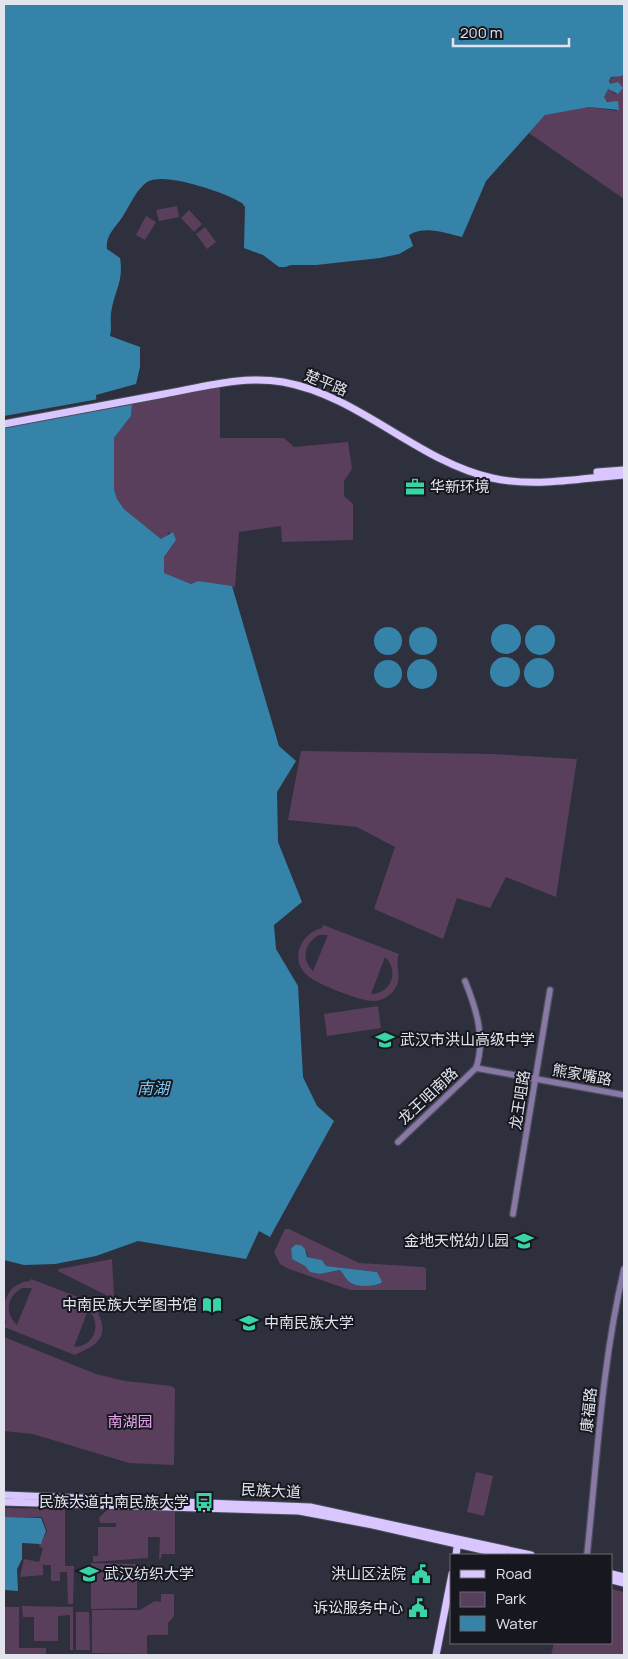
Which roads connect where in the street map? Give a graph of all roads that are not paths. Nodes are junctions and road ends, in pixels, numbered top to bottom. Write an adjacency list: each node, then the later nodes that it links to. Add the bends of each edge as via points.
1 (172, 390): 2 (main road, 楚平路); 3 (main road, 楚平路); 4 (main road, 楚平路, via 239,377 290,380 332,393 440,452 487,472 532,477); 5 (main road, 楚平路, via 240,381 281,382 330,397 438,456 487,477 522,482)
2 (4, 420)
3 (4, 424)
4 (624, 470)
5 (624, 475)
6 (466, 981): 8 (street, 龙王咀南路, via 479,1023)
7 (550, 990): 9 (street, 龙王咀路)
8 (476, 1068): 9 (street, 熊家嘴路); 11 (street, 龙王咀南路)
9 (536, 1079): 10 (street, 熊家嘴路); 12 (street, 龙王咀路)
10 (624, 1095)
11 (398, 1142)
12 (513, 1214)
13 (624, 1269): 20 (street, 康福路, via 608,1351)
14 (4, 1495): 16 (main road, 民族大道, via 304,1506)
15 (4, 1502): 16 (main road, 民族大道, via 284,1510)
16 (458, 1541): 17 (main road); 18 (main road, 民族大道); 19 (main road, 民族大道)
17 (456, 1554)
18 (502, 1554)
19 (526, 1554)
20 (587, 1554)
21 (450, 1584): 22 (main road)
22 (436, 1655)

